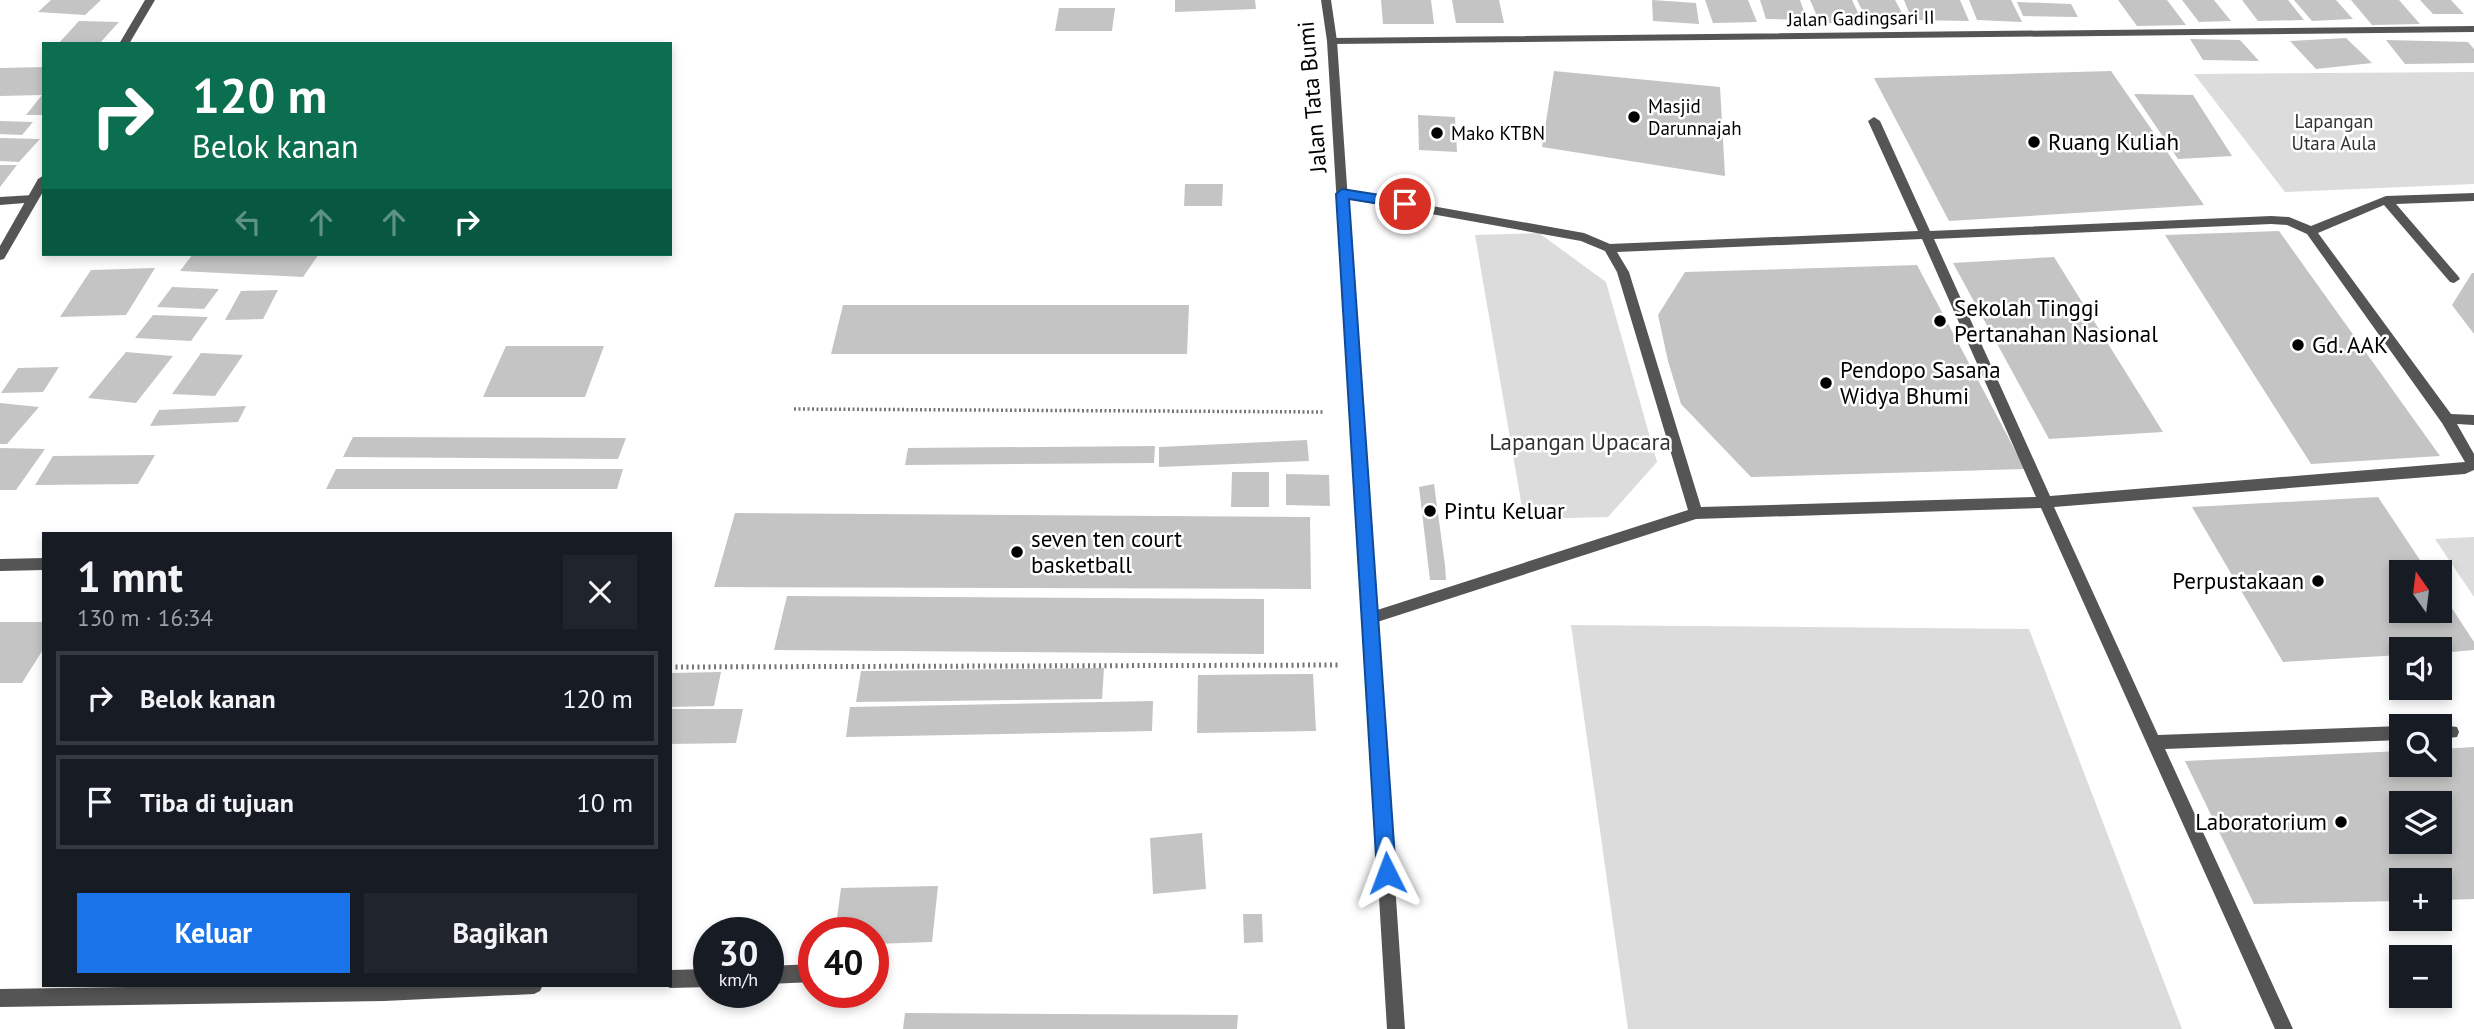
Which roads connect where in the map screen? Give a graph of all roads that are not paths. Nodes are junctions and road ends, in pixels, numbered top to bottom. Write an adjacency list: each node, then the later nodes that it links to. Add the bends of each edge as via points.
1 (150, 0): 5 (street)
2 (1326, 0): 4 (street, Jalan Tata Bumi)
3 (2474, 29): 4 (street, Jalan Gadingsari II)
4 (1332, 41): 8 (street, Jalan Tata Bumi)
5 (125, 42)
6 (1874, 121): 14 (street)
7 (42, 183): 10 (street)
8 (1342, 194): 15 (street, via 1584,237); 24 (street, Jalan Tata Bumi)
9 (2474, 197): 11 (street)
10 (33, 199): 12 (street); 16 (street)
11 (2386, 200): 13 (street); 17 (street)
12 (0, 201)
13 (2311, 230): 14 (street, via 2271,220); 18 (street)
14 (1926, 235): 15 (street); 20 (street)
15 (1609, 248): 21 (street, via 1623,272)
16 (0, 256)
17 (2454, 279)
18 (2447, 419): 19 (street); 20 (street, via 2473,464 2465,470)
19 (2474, 420)
20 (2045, 502): 21 (street); 26 (street)
21 (1696, 513): 24 (street)
22 (42, 564): 23 (street)
23 (0, 565)
24 (1371, 618): 31 (street, Jalan Tata Bumi)
25 (2389, 733): 26 (street)
26 (2154, 742): 32 (street)
27 (693, 978): 28 (street)
28 (672, 979)
29 (491, 987): 30 (street)
30 (0, 998)
31 (1396, 1029)
32 (2284, 1029)

